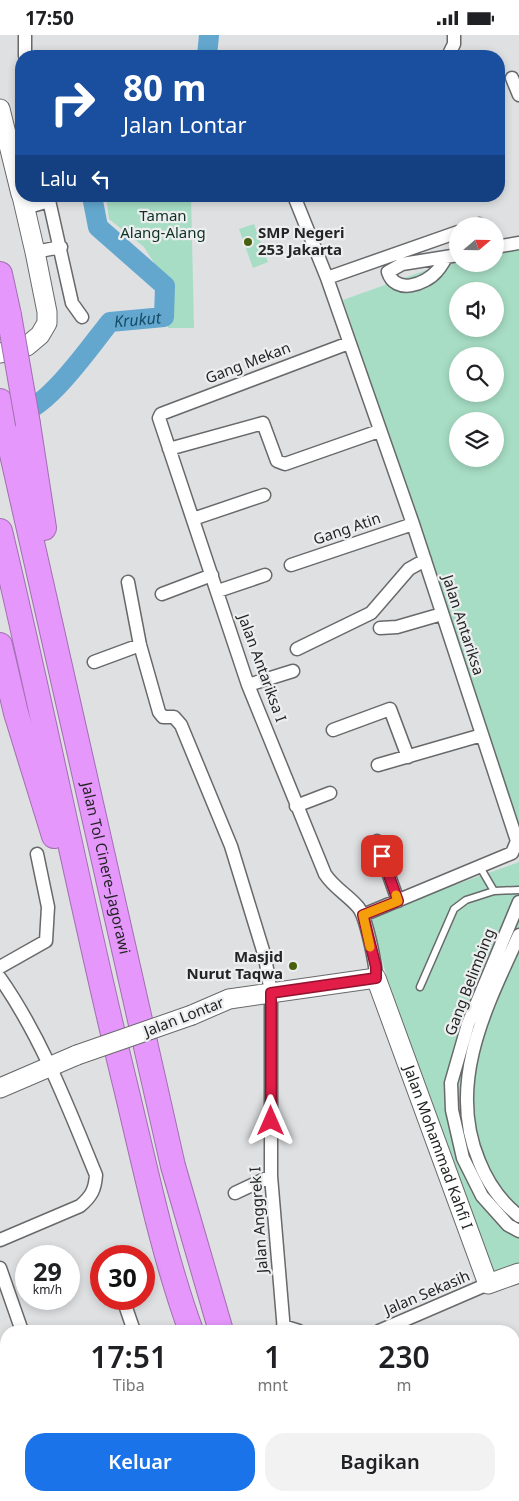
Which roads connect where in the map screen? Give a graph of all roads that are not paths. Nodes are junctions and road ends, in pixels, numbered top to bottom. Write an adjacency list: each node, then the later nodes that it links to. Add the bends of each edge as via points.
1 (25, 35): 3 (street)
2 (454, 35): 4 (street)
3 (25, 50)
4 (451, 50)
5 (512, 77): 6 (street)
6 (519, 95)
7 (0, 109): 8 (street)
8 (15, 168)
9 (24, 202): 16 (street)
10 (49, 202): 15 (street)
11 (296, 202): 18 (street, Jalan Antariksa)
12 (449, 235): 18 (street)
13 (519, 243): 14 (street)
14 (504, 246)
15 (61, 247): 16 (street); 19 (street, via 72,303)
16 (35, 251): 21 (street, via 47,312 46,323 40,335 27,346)
17 (0, 274): 24 (highway, bridge, via 9,315)
18 (326, 278): 20 (street, Jalan Antariksa)
19 (82, 317)
20 (348, 343): 23 (street, Gang Mekan); 25 (street, Jalan Antariksa)
21 (0, 353)
22 (0, 401): 24 (highway)
23 (159, 415): 26 (street, Jalan Antariksa I)
24 (17, 427): 82 (highway, Jalan Tol Cinere–Jagorawi, via 70,705 173,1166)
25 (379, 431): 26 (street, via 285,464 277,461 263,423); 29 (street, Jalan Antariksa)
26 (169, 449): 28 (street, Jalan Antariksa I)
27 (264, 495): 28 (street)
28 (193, 519): 33 (street, Jalan Antariksa I)
29 (413, 524): 31 (street, Jalan Antariksa); 32 (street, Gang Atin)
30 (0, 531): 64 (highway, Jalan Tol Cinere–Jagorawi)
31 (425, 560): 38 (street, Jalan Antariksa); 42 (street, via 409,569 371,613)
32 (292, 565)
33 (212, 575): 36 (street, Jalan Antariksa I); 37 (street)
34 (265, 575): 36 (street)
35 (128, 582): 41 (street, Jalan Anggrek I)
36 (218, 591): 45 (street, Jalan Antariksa I)
37 (162, 595)
38 (442, 614): 39 (street, via 398,627); 47 (street, Jalan Antariksa)
39 (380, 628)
40 (0, 645): 64 (highway, via 16,713)
41 (140, 645): 43 (street); 66 (street, Jalan Anggrek I, via 159,712 163,717 174,717 181,725 231,846 265,957)
42 (297, 649)
43 (94, 662)
44 (293, 671): 45 (street)
45 (248, 685): 51 (street, Jalan Antariksa I)
46 (333, 730): 48 (street, via 390,709)
47 (482, 735): 48 (street); 54 (street, Jalan Antariksa, via 517,841 512,853)
48 (408, 757): 49 (street)
49 (378, 765)
50 (330, 793): 51 (street)
51 (296, 806): 59 (street, Jalan Antariksa I, via 331,884)
52 (376, 841): 57 (street)
53 (37, 854): 61 (street, via 48,907 46,941)
54 (480, 867): 56 (lane); 57 (street, Jalan Antariksa)
55 (519, 890): 56 (lane)
56 (494, 891): 65 (lane, via 454,909)
57 (398, 901): 59 (street, Jalan Antariksa)
58 (519, 903): 72 (street, Gang Belimbing, via 468,1024 451,1083 452,1110 463,1158 482,1196 508,1225)
59 (363, 915): 63 (street)
60 (519, 935): 71 (street, Gang Belimbing, via 490,996 478,1033 465,1109 472,1145 485,1177 501,1201)
61 (0, 967)
62 (0, 978): 67 (street)
63 (376, 978): 66 (street, Jalan Lontar); 76 (street, Jalan Mohammad Kahfi I)
64 (100, 981): 81 (highway, Jalan Tol Cinere–Jagorawi, via 159,1226)
65 (420, 987)
66 (271, 993): 67 (street, Jalan Lontar, bridge, via 228,999); 69 (street, Jalan Anggrek I)
67 (51, 1067): 68 (street, Jalan Lontar); 73 (street, via 96,1175 95,1189 80,1206)
68 (0, 1088)
69 (271, 1176): 70 (street); 83 (street, Jalan Anggrek I)
70 (235, 1193)
71 (519, 1216)
72 (519, 1231)
73 (0, 1240)
74 (0, 1268): 77 (street)
75 (519, 1273): 76 (street)
76 (488, 1284): 84 (street, Jalan Sekasih)
77 (4, 1293): 79 (street)
78 (127, 1310): 80 (street)
79 (19, 1325)
80 (132, 1325)
81 (189, 1325)
82 (219, 1325)
83 (283, 1325)
84 (393, 1325)

